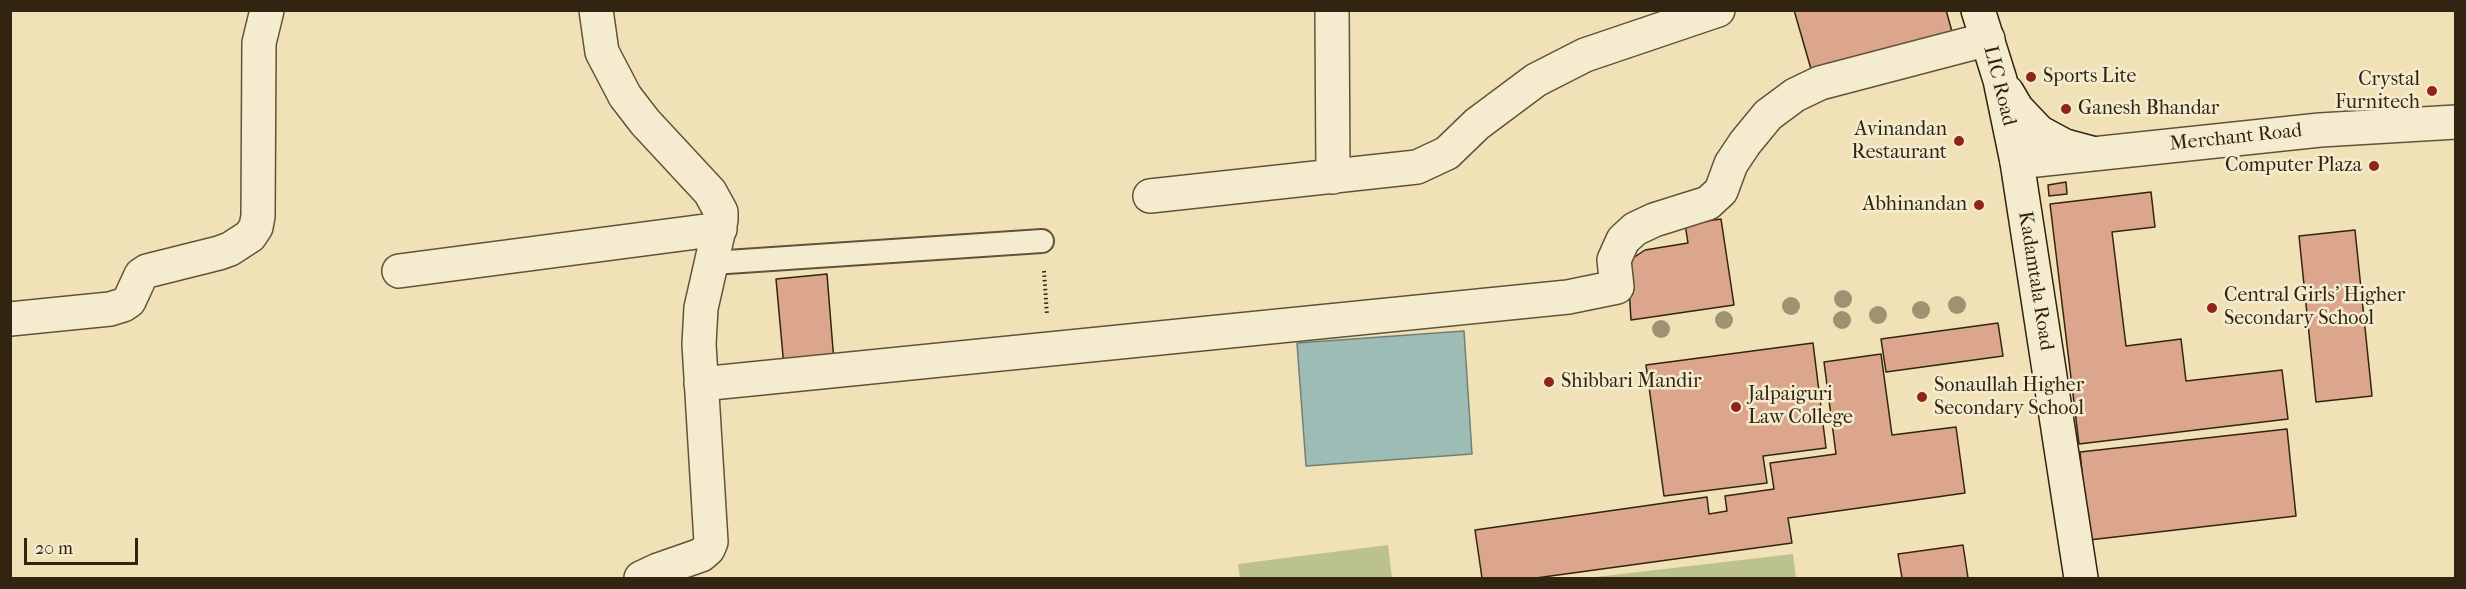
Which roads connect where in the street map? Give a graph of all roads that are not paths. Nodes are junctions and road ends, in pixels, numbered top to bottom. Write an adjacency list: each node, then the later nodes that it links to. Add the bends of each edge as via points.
1 (267, 10): 16 (street, via 259,43 258,216 250,236 219,253 147,271 123,305)
2 (596, 10): 12 (street, via 602,52 625,96 711,192 721,212)
3 (1332, 10): 10 (street)
4 (1718, 10): 10 (street, via 1585,55 1536,80 1477,124 1447,153 1417,167)
5 (1983, 25): 6 (street, LIC Road); 17 (street, via 1795,95 1768,115 1745,143 1731,164 1721,191 1708,203 1653,220 1623,240 1614,260 1617,287 1568,297)
6 (2000, 80): 8 (street, via 2038,132 2065,146); 9 (street, LIC Road)
7 (2456, 122): 8 (street, Merchant Road, via 2320,130)
8 (2091, 153): 9 (street, Merchant Road)
9 (2017, 162): 20 (street, Kadamtala Road)
10 (1333, 177): 11 (street)
11 (1150, 196)
12 (720, 229): 14 (street); 15 (street)
13 (1041, 241): 14 (lane)
14 (712, 263): 17 (street, via 701,308)
15 (399, 271)
16 (10, 319)
17 (701, 384): 18 (street, via 711,542)
18 (684, 570): 19 (street)
19 (641, 579)
20 (2081, 579)

